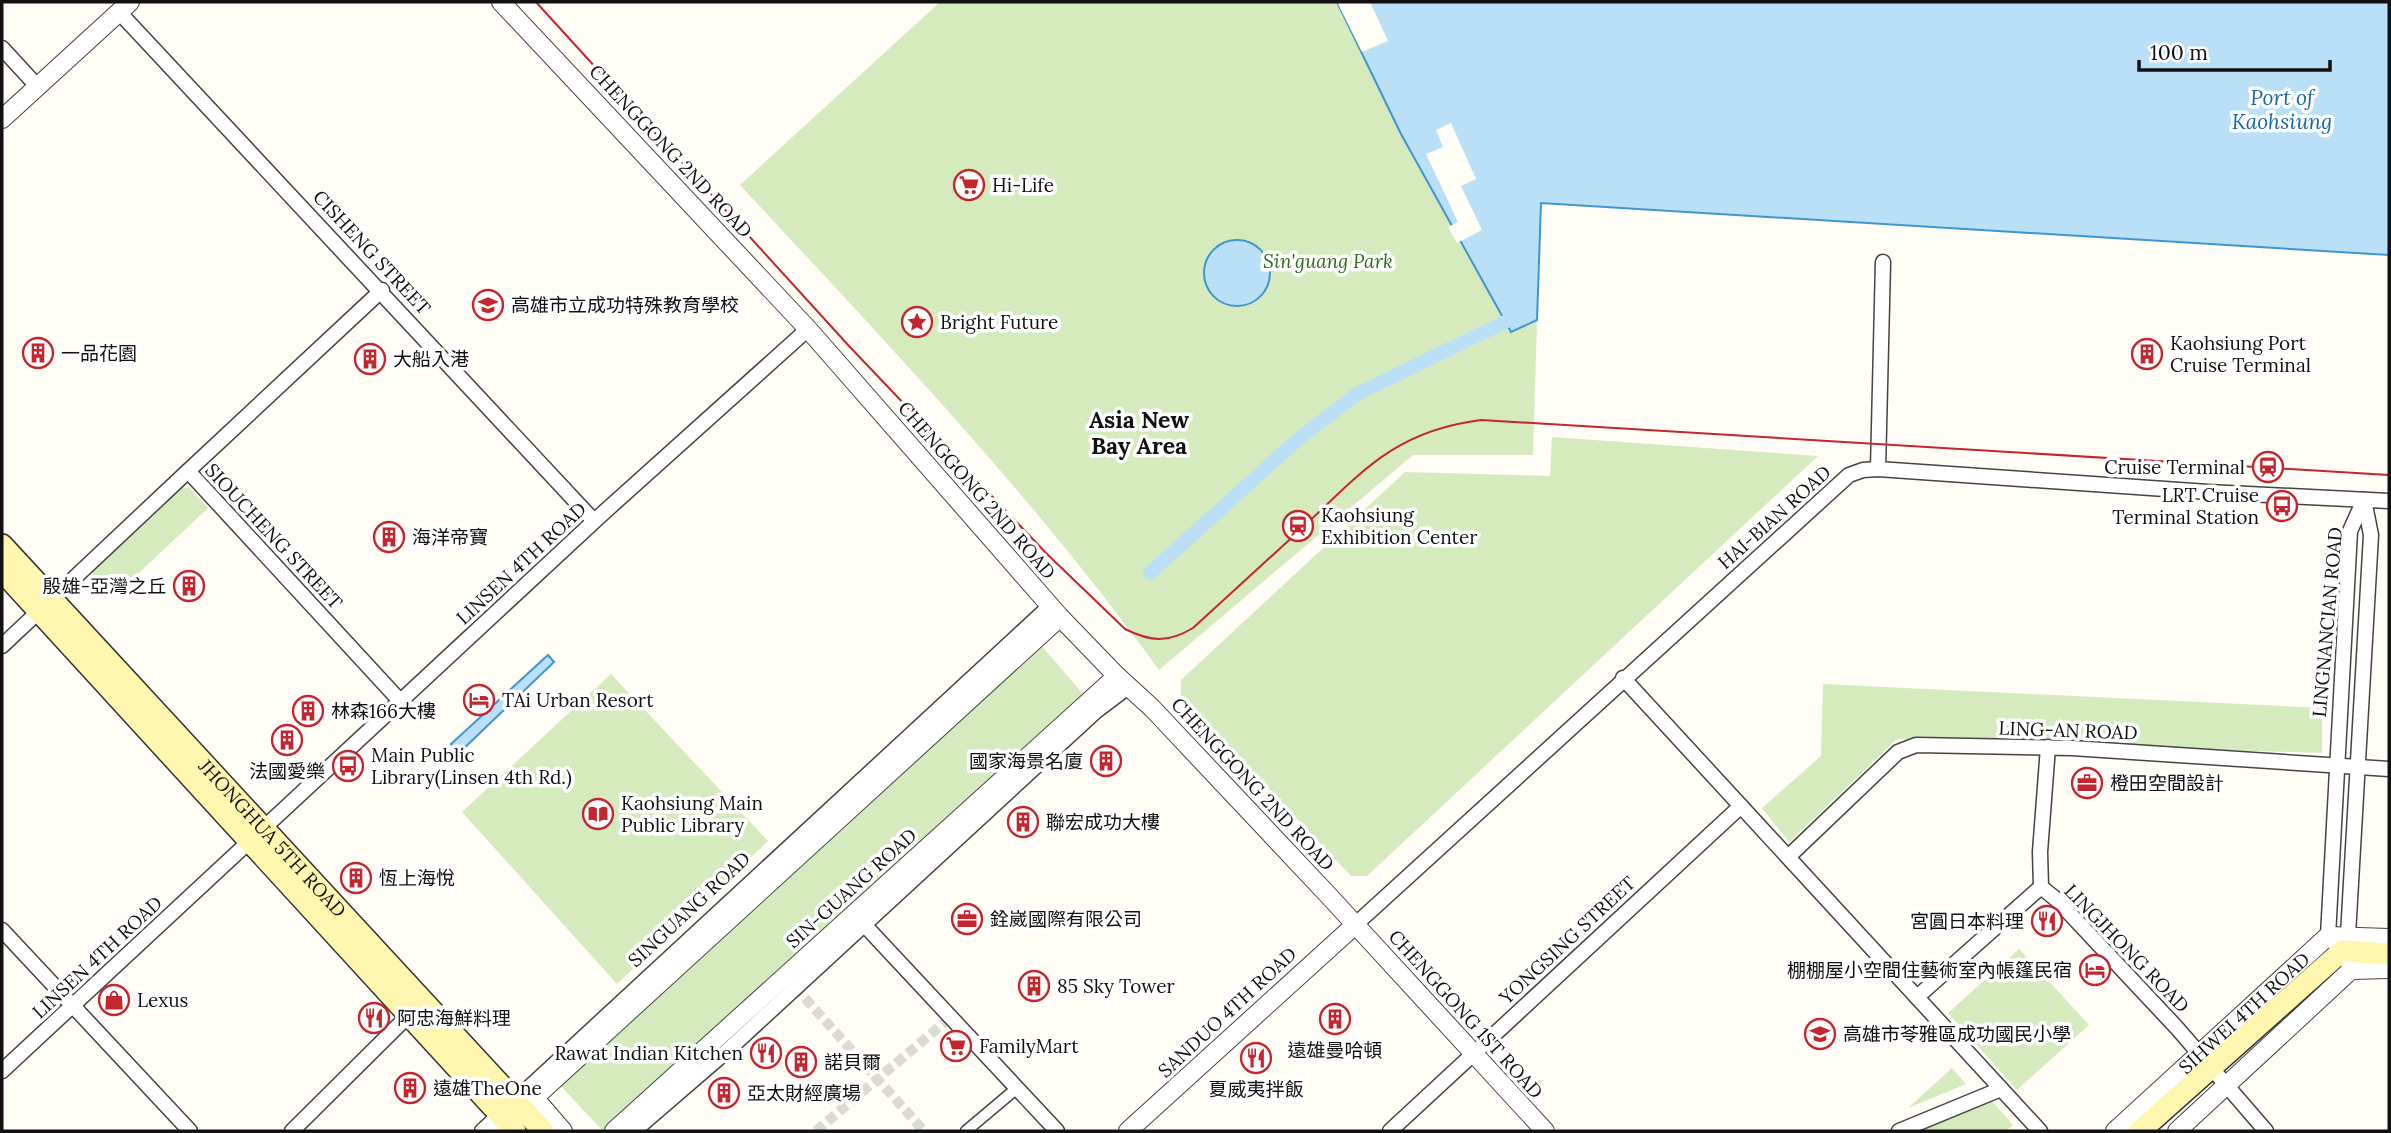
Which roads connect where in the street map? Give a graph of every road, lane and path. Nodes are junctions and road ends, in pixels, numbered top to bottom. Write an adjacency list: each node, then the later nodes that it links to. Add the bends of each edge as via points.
1 (508, 4): 8 (street, CHENGGONG 2ND ROAD)
2 (125, 7): 4 (street); 7 (street, CISHENG STREET)
3 (2, 48): 4 (street)
4 (37, 86): 5 (street)
5 (2, 119)
6 (1883, 262): 9 (street)
7 (382, 290): 10 (street); 13 (street, CISHENG STREET)
8 (808, 330): 13 (street, LINSEN 4TH ROAD); 17 (street, CHENGGONG 2ND ROAD)
9 (1878, 469): 11 (street, HAI-BIAN ROAD); 19 (street, HAI-BIAN ROAD, via 1856,472 1835,486)
10 (188, 471): 16 (street, SIOUCHENG STREET); 21 (street, SIOUCHENG STREET)
11 (2364, 500): 12 (street, HAI-BIAN ROAD); 23 (street, LINGNANCIAN ROAD, via 2350,531); 24 (street, LINGNANCIAN ROAD, via 2371,535)
12 (2389, 501)
13 (594, 521): 21 (street, LINSEN 4TH ROAD)
14 (2, 545): 16 (main road, JHONGHUA 5TH ROAD)
15 (2, 571): 16 (main road, JHONGHUA 5TH ROAD)
16 (46, 606): 18 (street, SIOUCHENG STREET); 27 (main road, JHONGHUA 5TH ROAD)
17 (1055, 612): 20 (street, CHENGGONG 2ND ROAD); 47 (street, SINGUANG ROAD)
18 (2, 646)
19 (1623, 678): 26 (street); 31 (street, HAI-BIAN ROAD)
20 (1122, 682): 30 (street, SIN-GUANG ROAD); 31 (street, CHENGGONG 2ND ROAD, via 1152,708)
21 (401, 702): 27 (street, LINSEN 4TH ROAD)
22 (2048, 747): 23 (street, LING-AN ROAD); 28 (street, LING-AN ROAD, via 1916,744 1898,752); 29 (street)
23 (2336, 766): 24 (street, LING-AN ROAD); 34 (street, LINGNANCIAN ROAD)
24 (2356, 767): 25 (street, LING-AN ROAD); 34 (street, LINGNANCIAN ROAD)
25 (2389, 769)
26 (1741, 806): 28 (street); 41 (street, YONGSING STREET)
27 (257, 837): 39 (street, LINSEN 4TH ROAD); 40 (main road, JHONGHUA 5TH ROAD)
28 (1788, 857): 38 (street)
29 (2041, 887): 38 (street); 42 (street, LINGJHONG ROAD)
30 (858, 919): 45 (street); 54 (street, SIN-GUANG ROAD); 55 (street, SIN-GUANG ROAD, via 728,1050)
31 (1356, 925): 41 (street, CHENGGONG 1ST ROAD); 58 (street, SANDUO 4TH ROAD)
32 (2, 930): 39 (street)
33 (2389, 938): 34 (street)
34 (2339, 941): 35 (main road); 37 (street); 42 (main road, SIHWEI 4TH ROAD)
35 (2389, 954)
36 (2389, 969): 37 (street)
37 (2351, 970): 44 (street)
38 (1917, 997): 46 (street)
39 (73, 1006): 43 (street, LINSEN 4TH ROAD); 49 (street)
40 (416, 1008): 47 (main road, JHONGHUA 5TH ROAD); 48 (main road, JHONGHUA 5TH ROAD); 50 (street)
41 (1474, 1053): 59 (street, YONGSING STREET); 60 (street, CHENGGONG 1ST ROAD)
42 (2204, 1060): 44 (street, LINGJHONG ROAD); 63 (street, SIHWEI 4TH ROAD); 64 (main road, SIHWEI 4TH ROAD)
43 (2, 1071)
44 (2228, 1087): 65 (street); 66 (street, LINGJHONG ROAD)
45 (1017, 1088): 56 (street); 57 (street)
46 (2001, 1089): 61 (street); 62 (street)
47 (524, 1101): 48 (street, SINGUANG ROAD); 52 (main road, JHONGHUA 5TH ROAD); 53 (street)
48 (503, 1126): 51 (street, SINGUANG ROAD)
49 (190, 1131)
50 (292, 1131)
51 (482, 1131)
52 (543, 1131)
53 (563, 1131)
54 (614, 1131)
55 (634, 1131)
56 (966, 1131)
57 (1057, 1131)
58 (1128, 1131)
59 (1390, 1131)
60 (1545, 1131)
61 (1899, 1131)
62 (2040, 1131)
63 (2115, 1131)
64 (2140, 1131)
65 (2177, 1131)
66 (2266, 1131)

